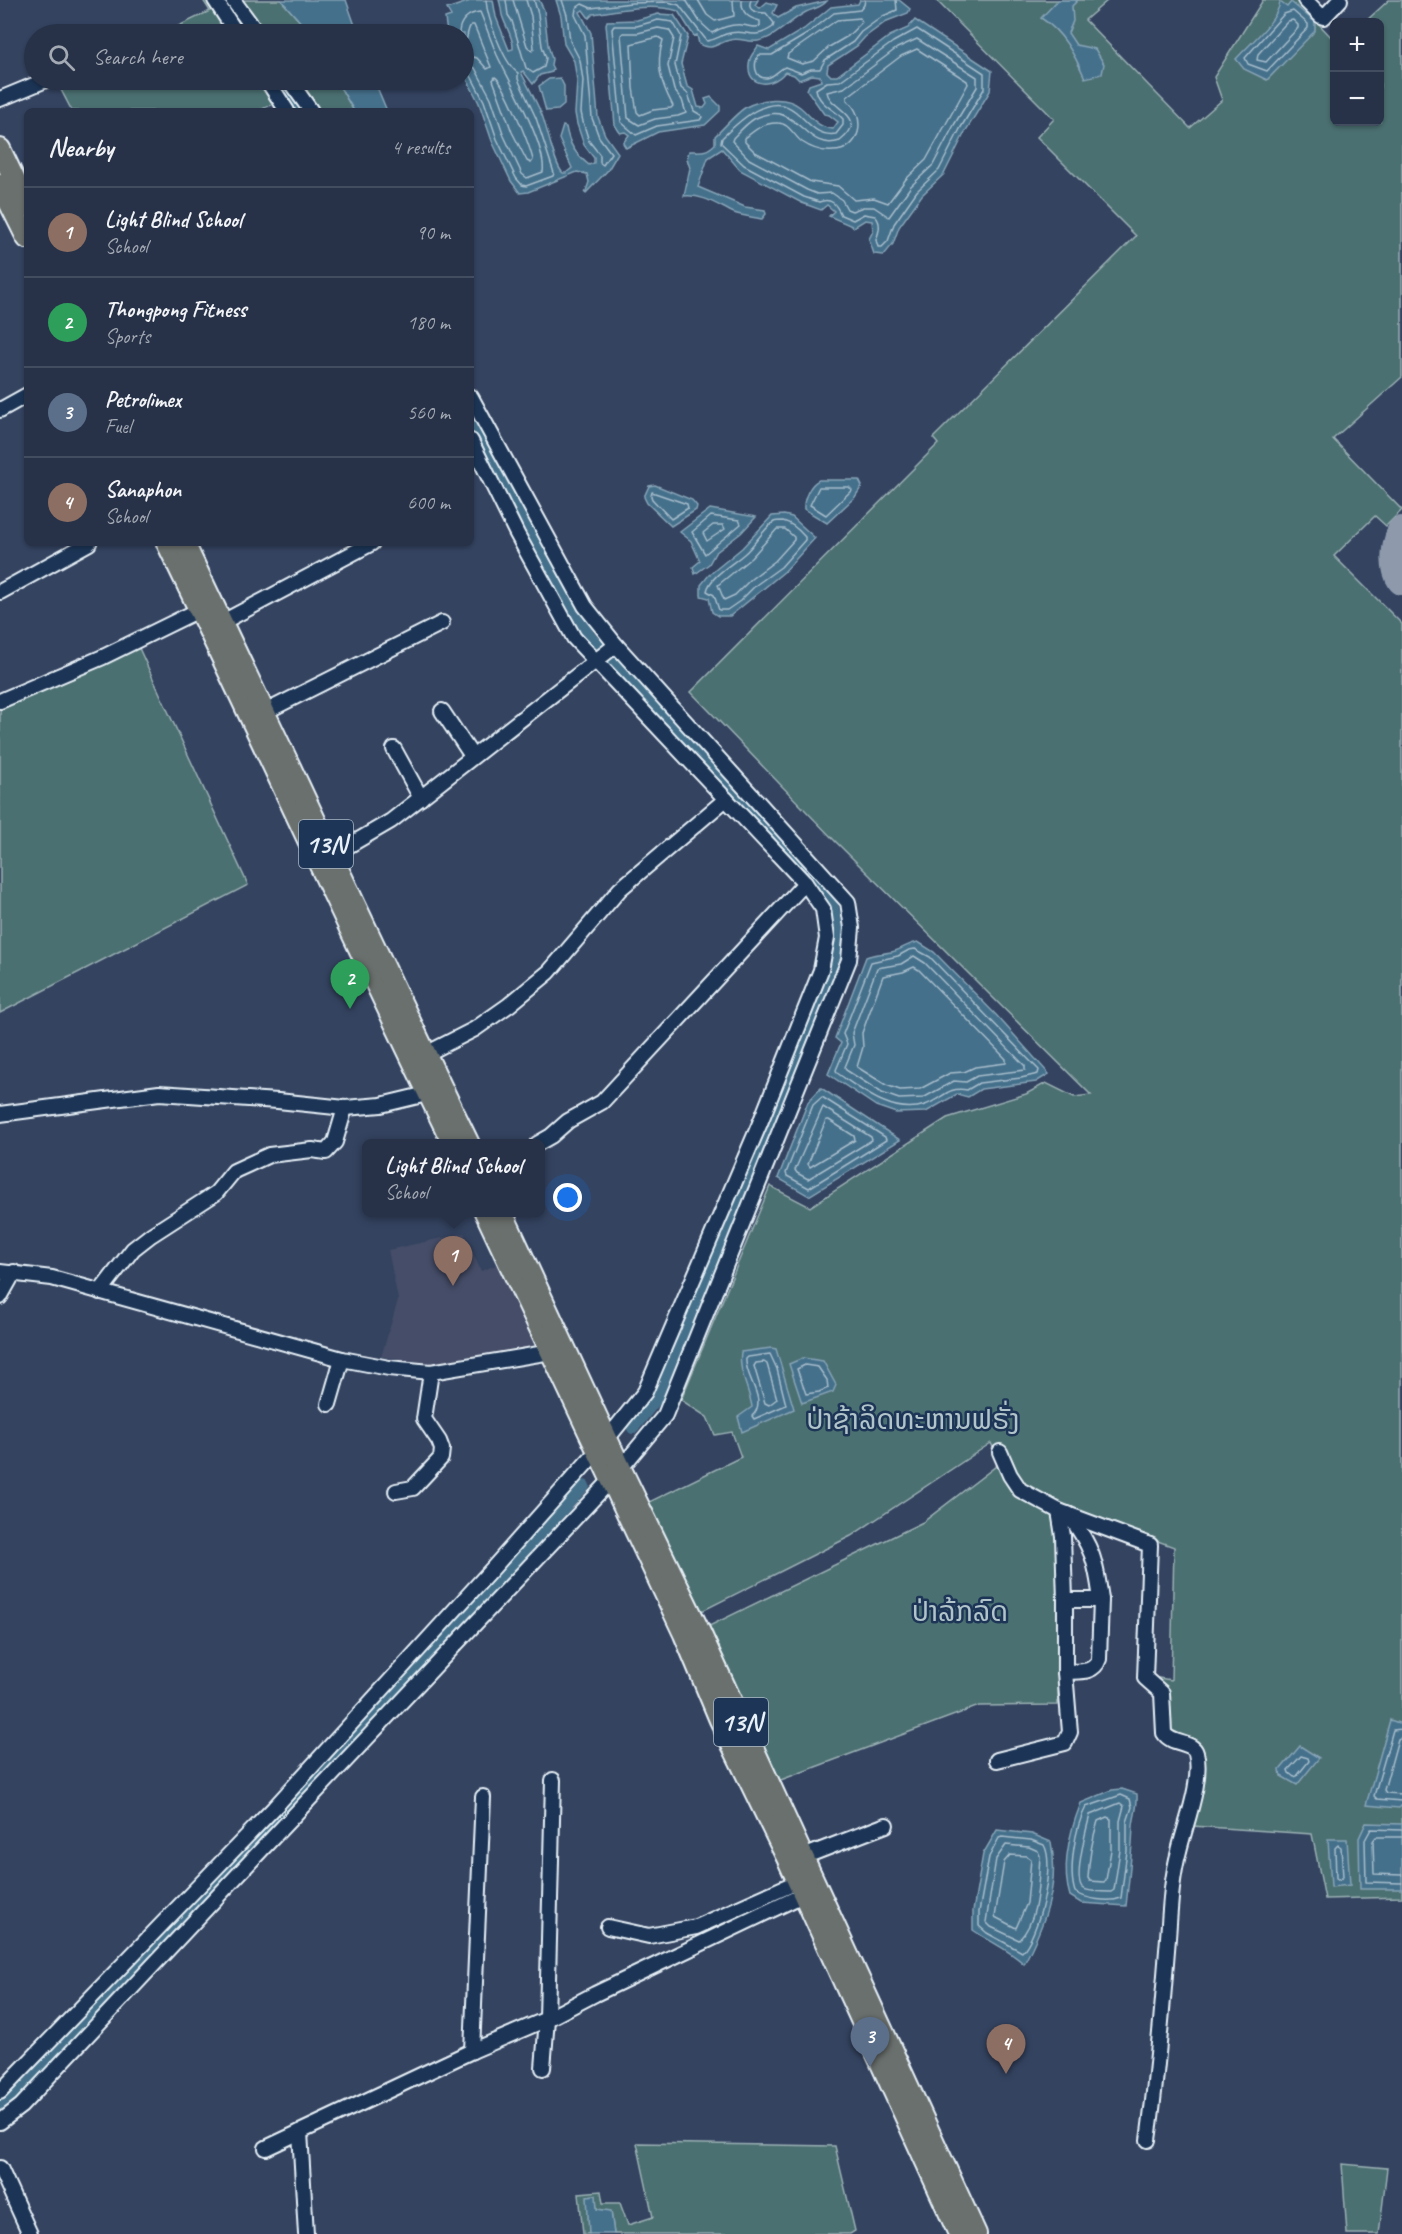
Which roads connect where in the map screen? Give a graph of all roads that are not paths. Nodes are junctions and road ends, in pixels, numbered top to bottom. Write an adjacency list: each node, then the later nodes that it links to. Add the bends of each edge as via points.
1 (215, 0): 5 (street)
2 (233, 0): 6 (street)
3 (1305, 0): 4 (street, via 1324,17)
4 (1340, 0)
5 (231, 24)
6 (251, 24)
7 (24, 89): 10 (street)
8 (273, 90): 11 (street)
9 (296, 90): 12 (street)
10 (0, 99)
11 (285, 108)
12 (309, 108)
13 (0, 149): 14 (highway)
14 (11, 197): 15 (highway)
15 (24, 230)
16 (24, 397): 18 (street)
17 (474, 402): 28 (street, via 585,606)
18 (0, 410)
19 (474, 447): 29 (street, via 574,638)
20 (84, 546): 24 (street)
21 (169, 546): 25 (highway, 13N)
22 (185, 546): 25 (highway, 13N)
23 (366, 546): 27 (street)
24 (0, 592)
25 (206, 606): 27 (highway, 13N); 30 (street, via 103,657)
26 (442, 623): 32 (street)
27 (216, 625): 32 (highway, 13N); 39 (highway, 13N)
28 (614, 646): 29 (street); 57 (street, via 848,902 852,928 849,960 665,1415)
29 (598, 658): 34 (street); 36 (street)
30 (0, 701)
31 (442, 711): 34 (street)
32 (265, 712): 37 (highway, 13N)
33 (394, 749): 35 (street)
34 (472, 756): 35 (street)
35 (421, 798): 37 (street, via 391,821)
36 (726, 799): 38 (street); 39 (street, via 620,889 549,972 475,1029)
37 (331, 856): 39 (highway, 13N)
38 (805, 883): 45 (street, via 602,1102); 55 (street, via 823,909 827,938 821,970 645,1392)
39 (418, 1058): 40 (highway, 13N)
40 (436, 1092): 41 (street, via 381,1105); 43 (highway, 13N); 44 (highway, 13N)
41 (345, 1108): 42 (street, via 159,1093); 49 (street, via 335,1142 326,1152 269,1155 234,1171 216,1193 133,1249)
42 (0, 1114)
43 (452, 1139)
44 (466, 1139)
45 (545, 1139)
46 (487, 1217): 51 (highway, 13N)
47 (504, 1217): 55 (highway, 13N)
48 (7, 1272): 49 (street, via 52,1278); 50 (street)
49 (100, 1292): 52 (street)
50 (0, 1297)
51 (551, 1352): 53 (street); 55 (highway, 13N)
52 (342, 1359): 53 (street); 54 (street)
53 (431, 1372): 58 (street, via 424,1419 439,1441 441,1458 413,1488)
54 (329, 1404)
55 (603, 1445): 57 (highway, 13N); 73 (street, via 274,1808)
56 (1000, 1452): 59 (street, via 1020,1490)
57 (616, 1475): 67 (highway, 13N, via 699,1628); 68 (highway, 13N); 74 (street, via 21,2106)
58 (396, 1491)
59 (1064, 1513): 60 (street); 61 (street, via 1082,1533 1095,1560); 76 (street, via 1150,1545 1145,1678 1162,1693 1164,1733 1171,1741 1193,1747 1197,1757 1197,1781 1172,1875 1159,2054)
60 (1065, 1600): 61 (street); 62 (street)
61 (1101, 1600): 62 (street, via 1097,1666)
62 (1065, 1672): 63 (street, via 1070,1732 1065,1743)
63 (997, 1760)
64 (553, 1780): 70 (street)
65 (483, 1797): 71 (street)
66 (886, 1825): 67 (street)
67 (802, 1857): 82 (highway, 13N)
68 (800, 1888): 69 (street, via 696,1927 649,1936); 70 (street); 81 (highway, 13N)
69 (608, 1927)
70 (547, 2019): 71 (street); 72 (street)
71 (472, 2051): 75 (street)
72 (543, 2068)
73 (0, 2092)
74 (0, 2122)
75 (300, 2132): 77 (street); 80 (street)
76 (1148, 2140)
77 (266, 2148)
78 (0, 2168): 79 (street)
79 (30, 2234)
80 (306, 2234)
81 (959, 2234)
82 (976, 2234)

